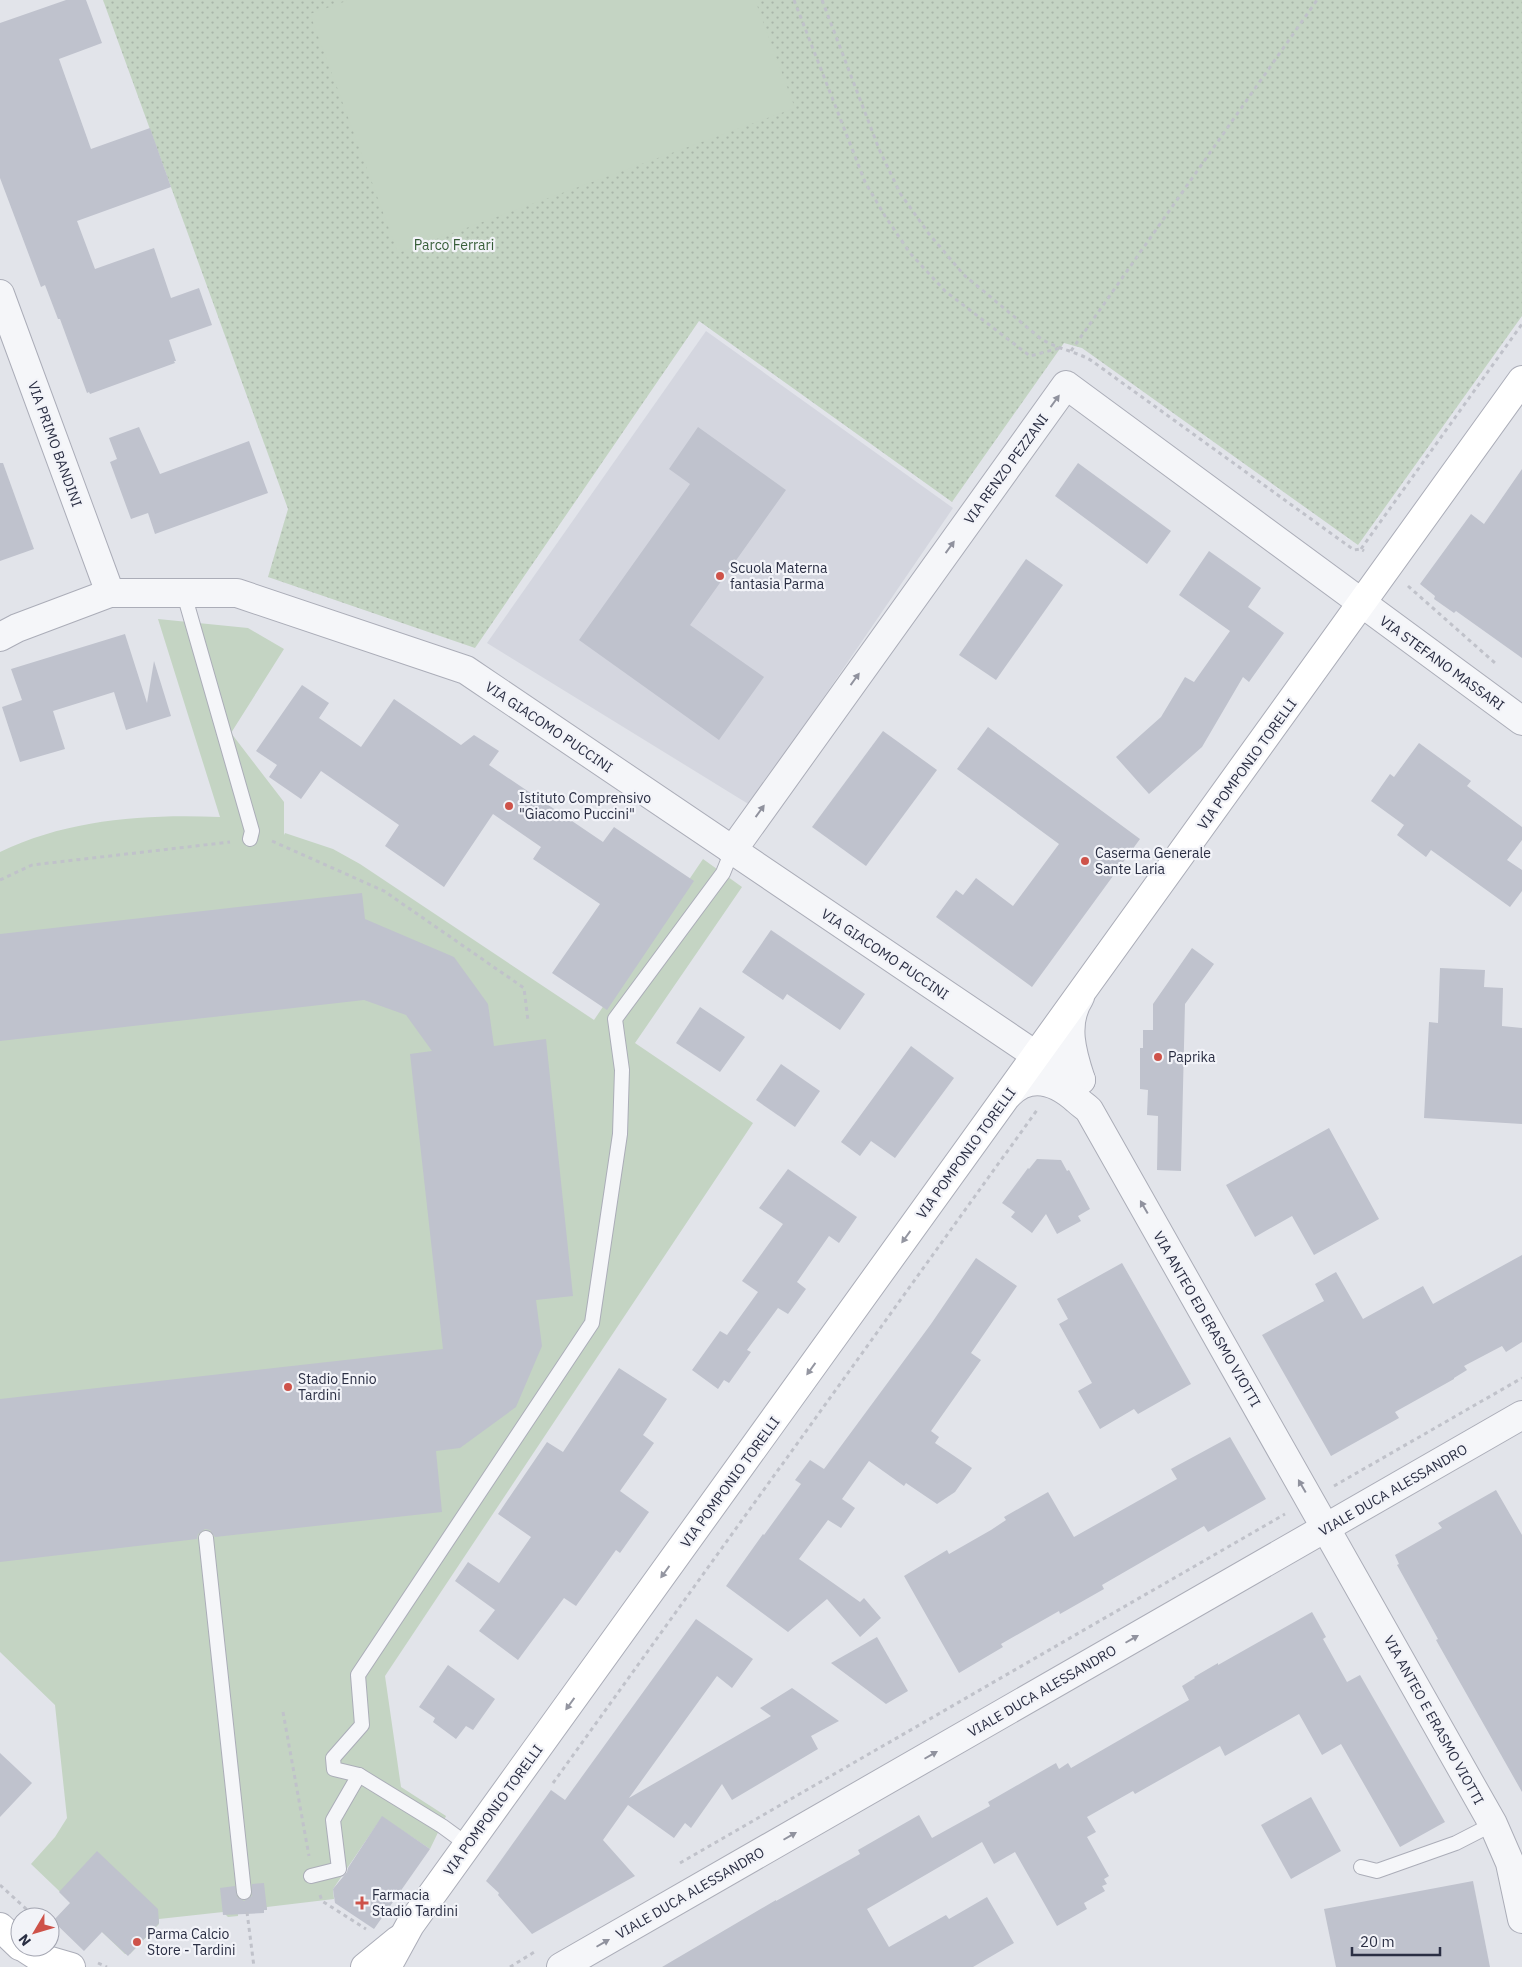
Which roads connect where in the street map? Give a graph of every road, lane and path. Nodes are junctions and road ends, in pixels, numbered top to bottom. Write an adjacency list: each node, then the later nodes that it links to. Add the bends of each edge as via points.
1 (794, 0): 6 (path, via 865,182 910,253 959,303 1030,356)
2 (822, 0): 6 (path, via 879,149 900,193 964,275 1040,338)
3 (1317, 0): 7 (path)
4 (0, 294): 11 (street, VIA PRIMO BANDINI)
5 (1522, 324): 9 (path)
6 (1060, 348): 7 (path)
7 (1071, 351): 9 (path, via 1092,361 1354,550)
8 (1522, 380): 10 (main road, VIA POMPONIO TORELLI)
9 (1361, 549): 10 (path)
10 (1388, 569): 13 (main road, VIA POMPONIO TORELLI); 15 (path)
11 (110, 593): 12 (street, VIA GIACOMO PUCCINI); 14 (street, VIA GIACOMO PUCCINI)
12 (184, 594): 17 (lane, via 252,831); 18 (street, VIA GIACOMO PUCCINI, via 236,593 466,670)
13 (1362, 604): 16 (street, VIA STEFANO MASSARI); 18 (street, VIA RENZO PEZZANI, one-way to 13, via 1066,385); 20 (main road, VIA POMPONIO TORELLI)
14 (0, 637)
15 (1500, 667)
16 (1522, 721)
17 (250, 839): 19 (path, via 32,865); 21 (path, via 265,837 384,891 524,988)
18 (732, 851): 22 (street, VIA GIACOMO PUCCINI); 30 (lane, via 723,873 615,1019 622,1070 620,1134 592,1323 358,1675 362,1725 333,1758 334,1769)
19 (0, 880)
20 (1082, 994): 22 (main road, VIA POMPONIO TORELLI); 23 (street, VIA ANTEO ED ERASMO VIOTTI, via 1072,1014 1070,1028)
21 (528, 1021)
22 (1036, 1056): 23 (street, VIA ANTEO ED ERASMO VIOTTI, via 1064,1063); 24 (main road, VIA POMPONIO TORELLI)
23 (1081, 1080): 26 (street, VIA ANTEO ED ERASMO VIOTTI)
24 (1009, 1094): 26 (street, VIA ANTEO ED ERASMO VIOTTI, via 1018,1085 1039,1081 1069,1092); 33 (main road, VIA POMPONIO TORELLI, one-way to 33)
25 (1046, 1110): 31 (path, via 1038,1110)
26 (1089, 1110): 28 (street, VIA ANTEO ED ERASMO VIOTTI, one-way to 26)
27 (1522, 1415): 28 (street, VIALE DUCA ALESSANDRO)
28 (1326, 1528): 32 (street, VIA ANTEO E ERASMO VIOTTI); 49 (street, VIALE DUCA ALESSANDRO, one-way to 28)
29 (206, 1538): 37 (lane)
30 (359, 1775): 33 (lane); 35 (lane, via 333,1820 339,1869)
31 (553, 1783)
32 (1493, 1824): 34 (lane, via 1456,1843 1377,1871); 40 (street, VIA ANTEO E ERASMO VIOTTI, via 1510,1863)
33 (468, 1845): 41 (main road, VIA POMPONIO TORELLI)
34 (1360, 1867)
35 (311, 1876)
36 (0, 1884): 38 (path)
37 (244, 1892)
38 (24, 1907)
39 (247, 1911): 46 (path)
40 (1522, 1919)
41 (410, 1925): 47 (main road, VIA POMPONIO TORELLI, via 398,1940); 48 (main road, VIA POMPONIO TORELLI)
42 (32, 1957): 44 (main road)
43 (39, 1957): 45 (main road)
44 (42, 1967)
45 (71, 1967)
46 (254, 1967)
47 (365, 1967)
48 (387, 1967)
49 (561, 1967)

